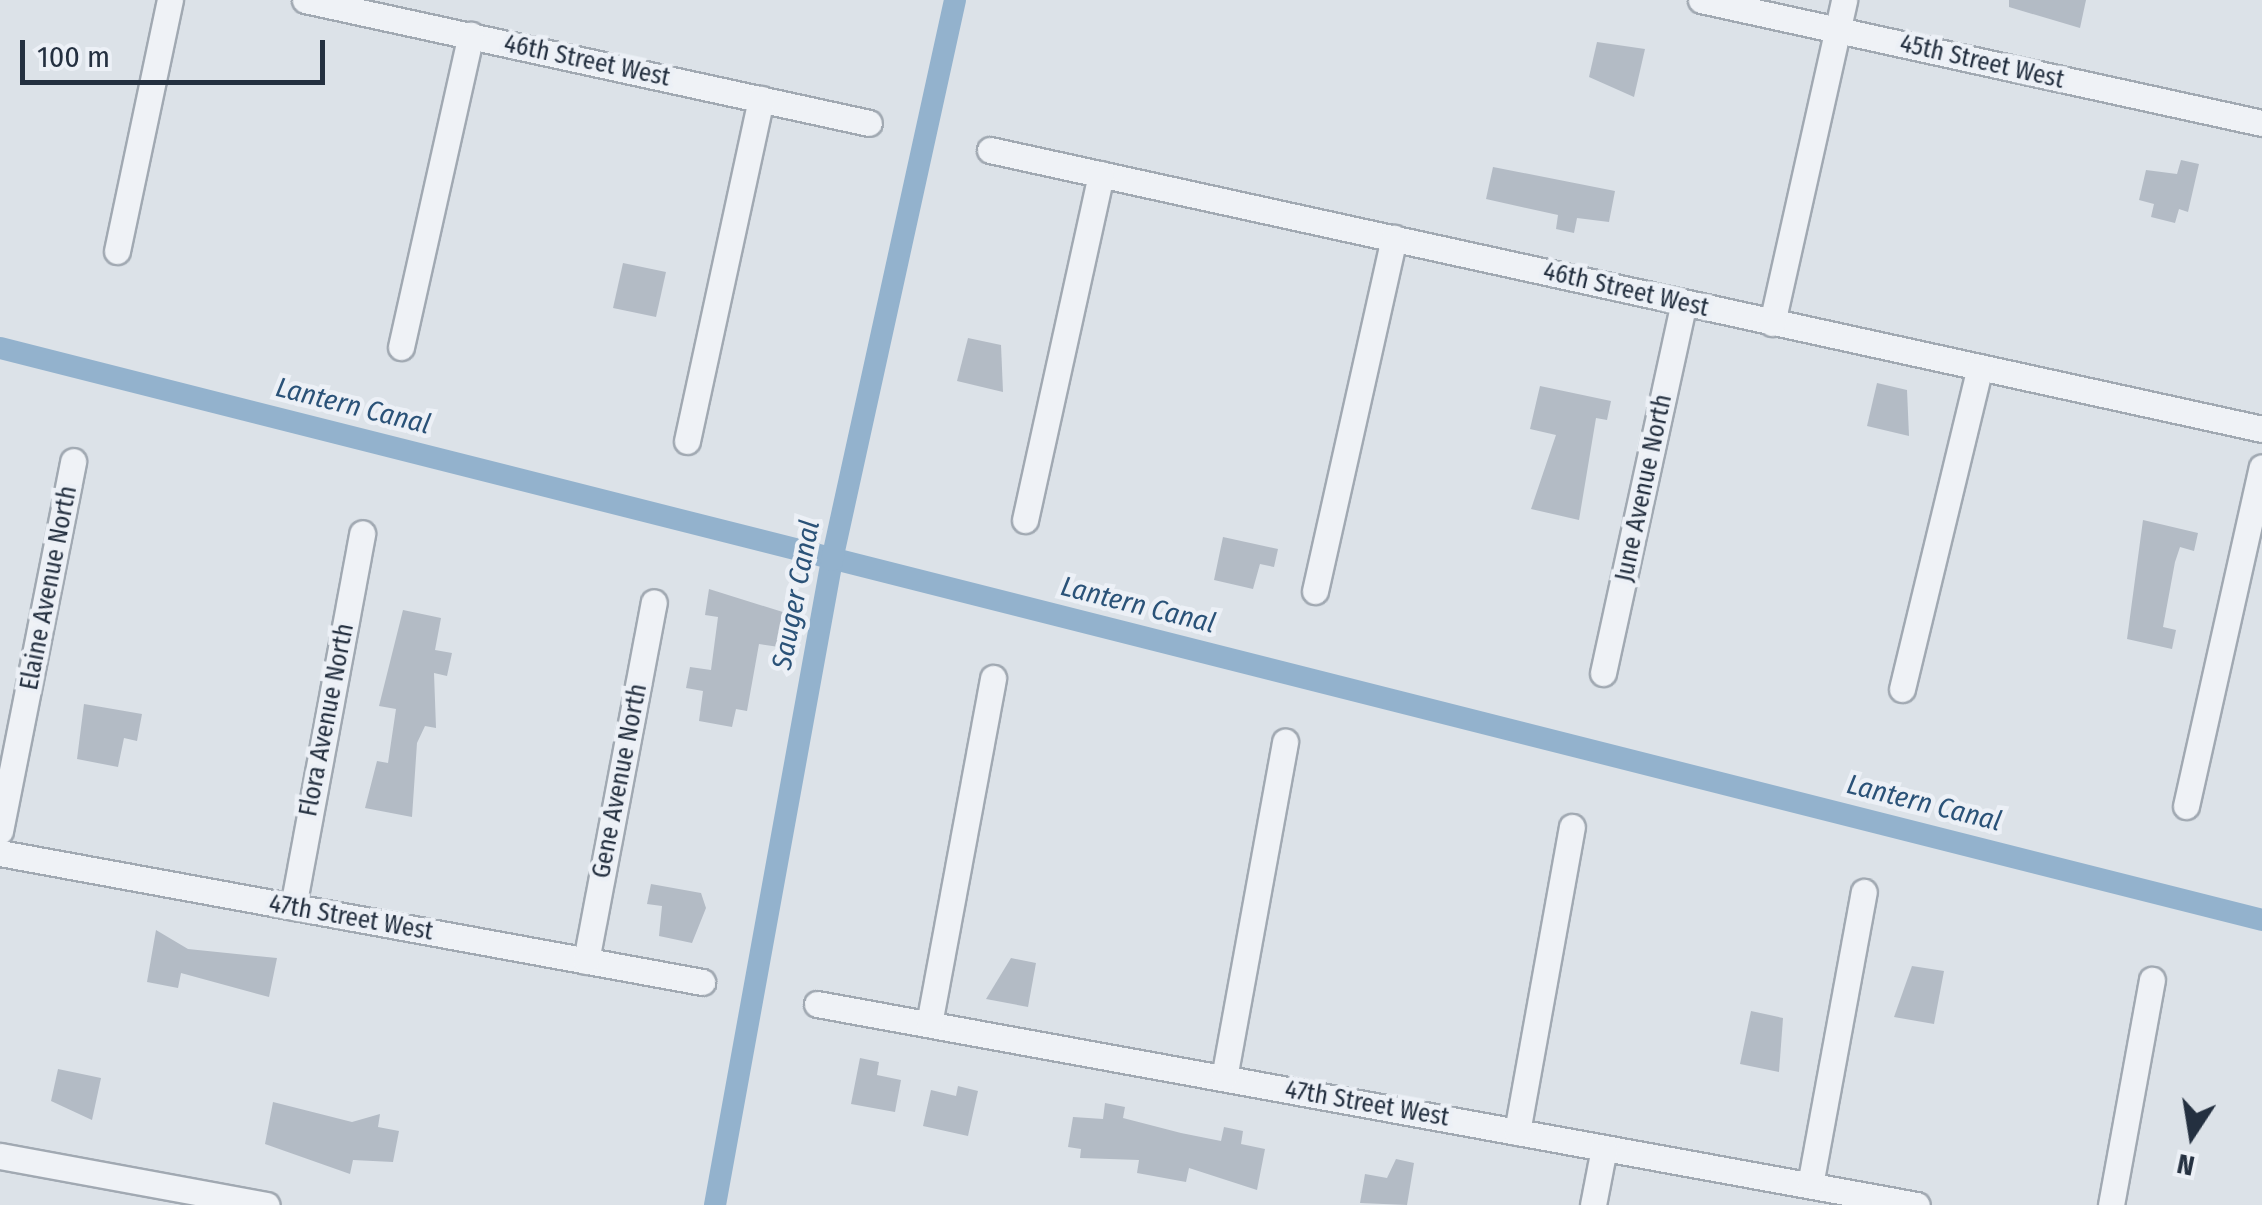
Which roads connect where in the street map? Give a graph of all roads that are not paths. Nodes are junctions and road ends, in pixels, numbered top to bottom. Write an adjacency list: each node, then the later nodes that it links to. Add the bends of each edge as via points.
1 (170, 0): 13 (street)
2 (306, 0): 6 (street, 46th Street West)
3 (1702, 0): 5 (street, 45th Street West)
4 (1844, 0): 5 (street)
5 (1838, 29): 9 (street, 45th Street West); 15 (street)
6 (471, 35): 7 (street, 46th Street West); 16 (street)
7 (762, 99): 8 (street, 46th Street West); 19 (street)
8 (869, 123)
9 (2262, 123)
10 (990, 150): 11 (street, 46th Street West)
11 (1101, 174): 12 (street, 46th Street West); 22 (street)
12 (1394, 238): 14 (street, 46th Street West); 24 (street)
13 (117, 250)
14 (1684, 303): 15 (street, 46th Street West); 26 (street, June Avenue North)
15 (1772, 322): 17 (street, 46th Street West)
16 (401, 347)
17 (1980, 367): 18 (street, 46th Street West); 28 (street)
18 (2262, 429)
19 (687, 441)
20 (73, 461): 32 (street, Elaine Avenue North)
21 (2262, 466): 30 (street)
22 (1024, 520)
23 (362, 533): 35 (street, Flora Avenue North)
24 (1314, 591)
25 (654, 602): 36 (street, Gene Avenue North)
26 (1603, 672)
27 (994, 678): 40 (street)
28 (1902, 689)
29 (1285, 741): 41 (street)
30 (2186, 806)
31 (1572, 828): 42 (street)
32 (0, 831)
33 (0, 852): 35 (street, 47th Street West)
34 (1864, 892): 45 (street)
35 (293, 907): 36 (street, 47th Street West)
36 (586, 961): 38 (street, 47th Street West)
37 (2152, 980): 49 (street)
38 (702, 982)
39 (817, 1004): 40 (street, 47th Street West)
40 (928, 1024): 41 (street, 47th Street West)
41 (1224, 1078): 42 (street, 47th Street West)
42 (1517, 1132): 43 (street, 47th Street West)
43 (1604, 1148): 45 (street, 47th Street West); 47 (street)
44 (0, 1156): 46 (street)
45 (1810, 1186): 48 (street, 47th Street West)
46 (266, 1205)
47 (1593, 1205)
48 (1917, 1205)
49 (2111, 1205)

